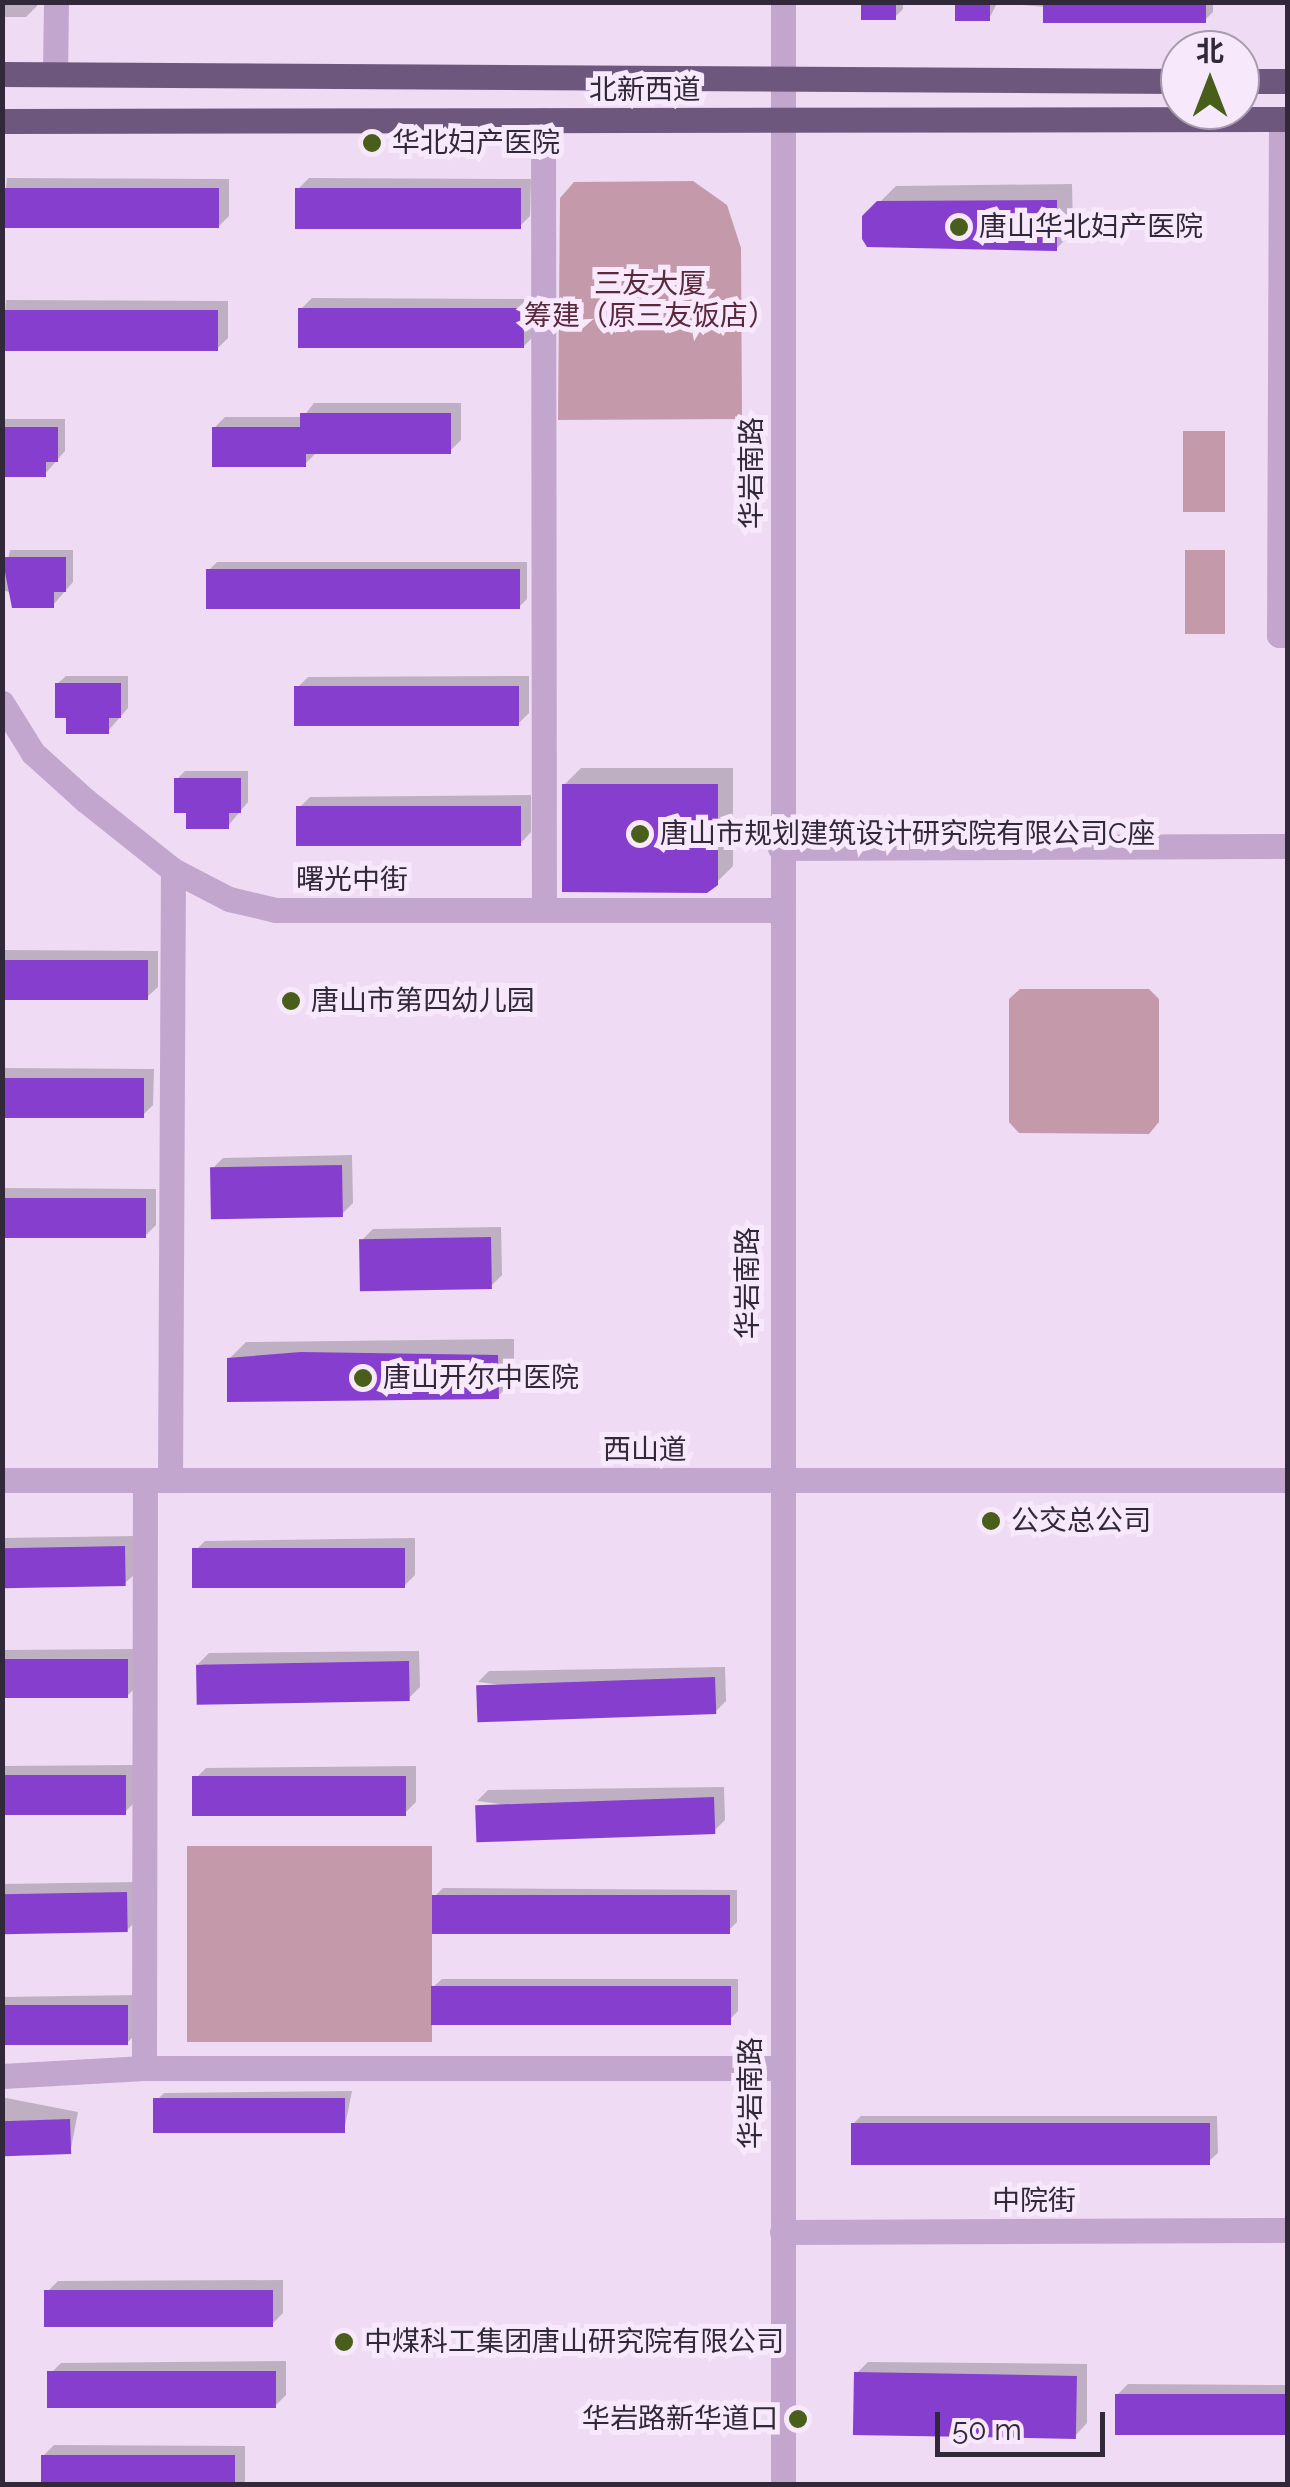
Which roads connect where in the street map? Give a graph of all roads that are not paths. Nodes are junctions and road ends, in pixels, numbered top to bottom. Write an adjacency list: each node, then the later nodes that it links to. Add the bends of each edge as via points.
1 (56, 2): 4 (street)
2 (782, 2): 5 (street, 华岩南路)
3 (2, 74): 4 (main road, 北新西道)
4 (55, 74): 5 (main road, 北新西道)
5 (783, 81): 6 (main road, 北新西道); 11 (street, 华岩南路)
6 (1160, 81)
7 (1260, 81): 8 (main road)
8 (1288, 81)
9 (1284, 119): 11 (main road, 北新西道); 13 (street, via 1279,634)
10 (542, 120): 11 (main road, 北新西道); 12 (main road, 北新西道); 20 (street)
11 (783, 120): 18 (street, 华岩南路)
12 (2, 121)
13 (1288, 634)
14 (2, 703): 16 (street, 曙光中街)
15 (2, 748): 16 (street)
16 (33, 753): 19 (street, 曙光中街)
17 (1288, 846): 18 (street)
18 (780, 848): 21 (street, 华岩南路)
19 (173, 870): 20 (street, 曙光中街, via 276,910); 23 (street)
20 (544, 909): 21 (street, 曙光中街)
21 (780, 910): 24 (street, 华岩南路)
22 (2, 1480): 23 (street, 西山道)
23 (158, 1480): 24 (street, 西山道); 26 (street)
24 (778, 1480): 25 (street, 西山道); 27 (street, 华岩南路)
25 (1288, 1480)
26 (144, 2068): 27 (street); 28 (street)
27 (781, 2068): 30 (street, 华岩南路)
28 (2, 2076)
29 (1288, 2230): 30 (street, 中院街)
30 (782, 2232): 31 (street, 华岩南路)
31 (783, 2484)

